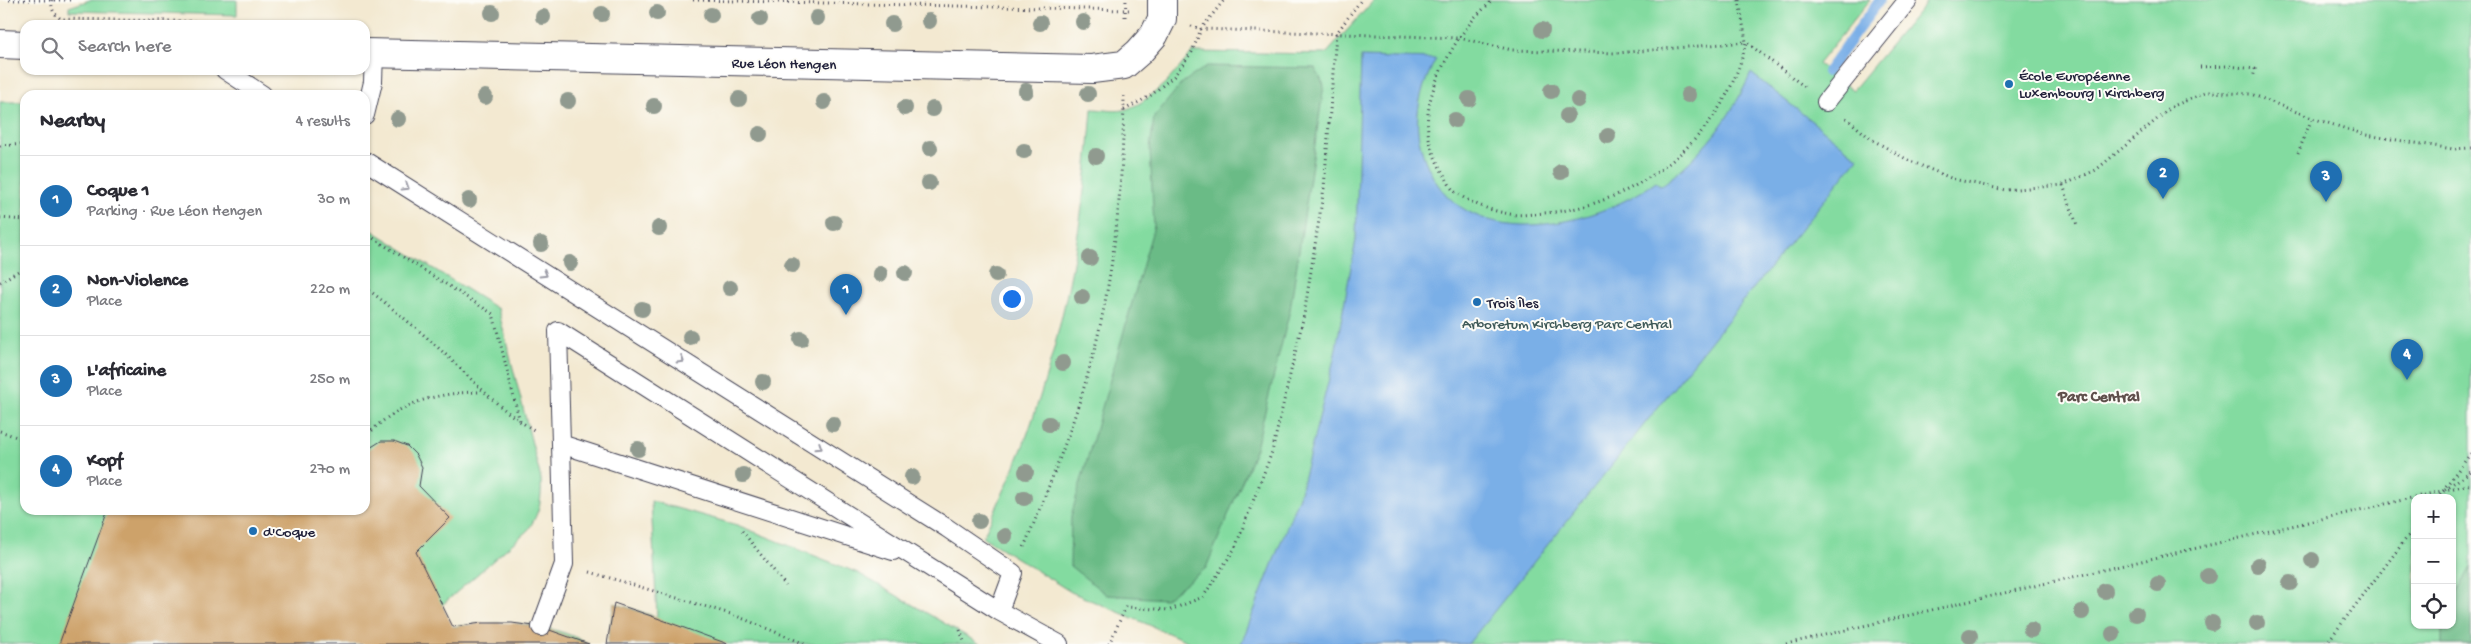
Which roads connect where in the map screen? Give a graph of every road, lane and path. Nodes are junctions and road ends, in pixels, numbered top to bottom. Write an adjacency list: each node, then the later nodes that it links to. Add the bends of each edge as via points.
1 (9, 0): 2 (path)
2 (71, 0)
3 (693, 0): 9 (path, via 1126,9)
4 (1224, 0): 10 (path)
5 (1361, 0): 11 (path)
6 (1493, 0): 12 (path)
7 (1739, 0): 13 (path)
8 (1908, 0): 24 (lane)
9 (1164, 6): 10 (path); 18 (street, via 1154,35)
10 (1201, 29): 11 (path); 25 (path, via 1192,52 1174,76 1150,96)
11 (1336, 34): 12 (path); 63 (path, via 1324,188 1304,315 1272,452 1235,548 1203,597 1170,610 1126,607)
12 (1459, 38): 13 (path, via 1512,50 1617,53); 13 (path, via 1439,75 1428,107 1431,151 1454,190 1489,210 1511,214 1556,212 1600,201 1659,172 1696,138 1723,102 1734,82)
13 (1746, 42): 24 (path)
14 (0, 44): 15 (street)
15 (20, 45)
16 (370, 53): 18 (street, Rue Léon Hengen, via 1055,70)
17 (370, 60): 23 (lane, via 373,82)
18 (1124, 65): 25 (path)
19 (2200, 67): 21 (path, via 2255,69)
20 (233, 75): 22 (lane)
21 (2253, 78)
22 (255, 90)
23 (370, 94)
24 (1826, 102): 32 (path, via 1871,139 1908,160 1953,179 2005,190)
25 (1124, 110): 55 (path, via 1114,239 1090,368 1070,430)
26 (2312, 118): 29 (path, via 2366,135 2452,149); 30 (path); 32 (path, via 2251,94 2208,92 2173,106 2096,170)
27 (20, 144): 28 (path)
28 (0, 146)
29 (2471, 148)
30 (2298, 153)
31 (370, 164): 55 (lane, one-way to 55, via 947,528)
32 (2063, 185): 35 (path)
33 (0, 218): 34 (path)
34 (20, 220)
35 (2077, 225)
36 (370, 236): 41 (path, via 493,314)
37 (20, 270): 38 (path)
38 (0, 282)
39 (370, 291): 40 (path, via 445,354)
40 (482, 392): 41 (path); 43 (path, via 453,392 424,399 396,411)
41 (520, 422): 45 (path)
42 (0, 430): 44 (path)
43 (370, 432)
44 (20, 438)
45 (561, 444): 53 (lane); 53 (lane, via 558,330); 54 (lane)
46 (2471, 453): 49 (path)
47 (2471, 471): 49 (path)
48 (2471, 484): 49 (path)
49 (2442, 491): 50 (path); 64 (path)
50 (2440, 494)
51 (737, 525): 56 (path)
52 (2411, 532): 65 (path)
53 (918, 559): 57 (lane)
54 (564, 564): 58 (lane); 60 (path, via 734,615)
55 (1013, 573): 57 (lane)
56 (786, 586)
57 (998, 611): 62 (lane)
58 (541, 627)
59 (960, 630): 61 (path)
60 (805, 644)
61 (964, 644)
62 (1058, 644)
63 (1109, 644)
64 (1786, 644)
65 (2326, 644)

